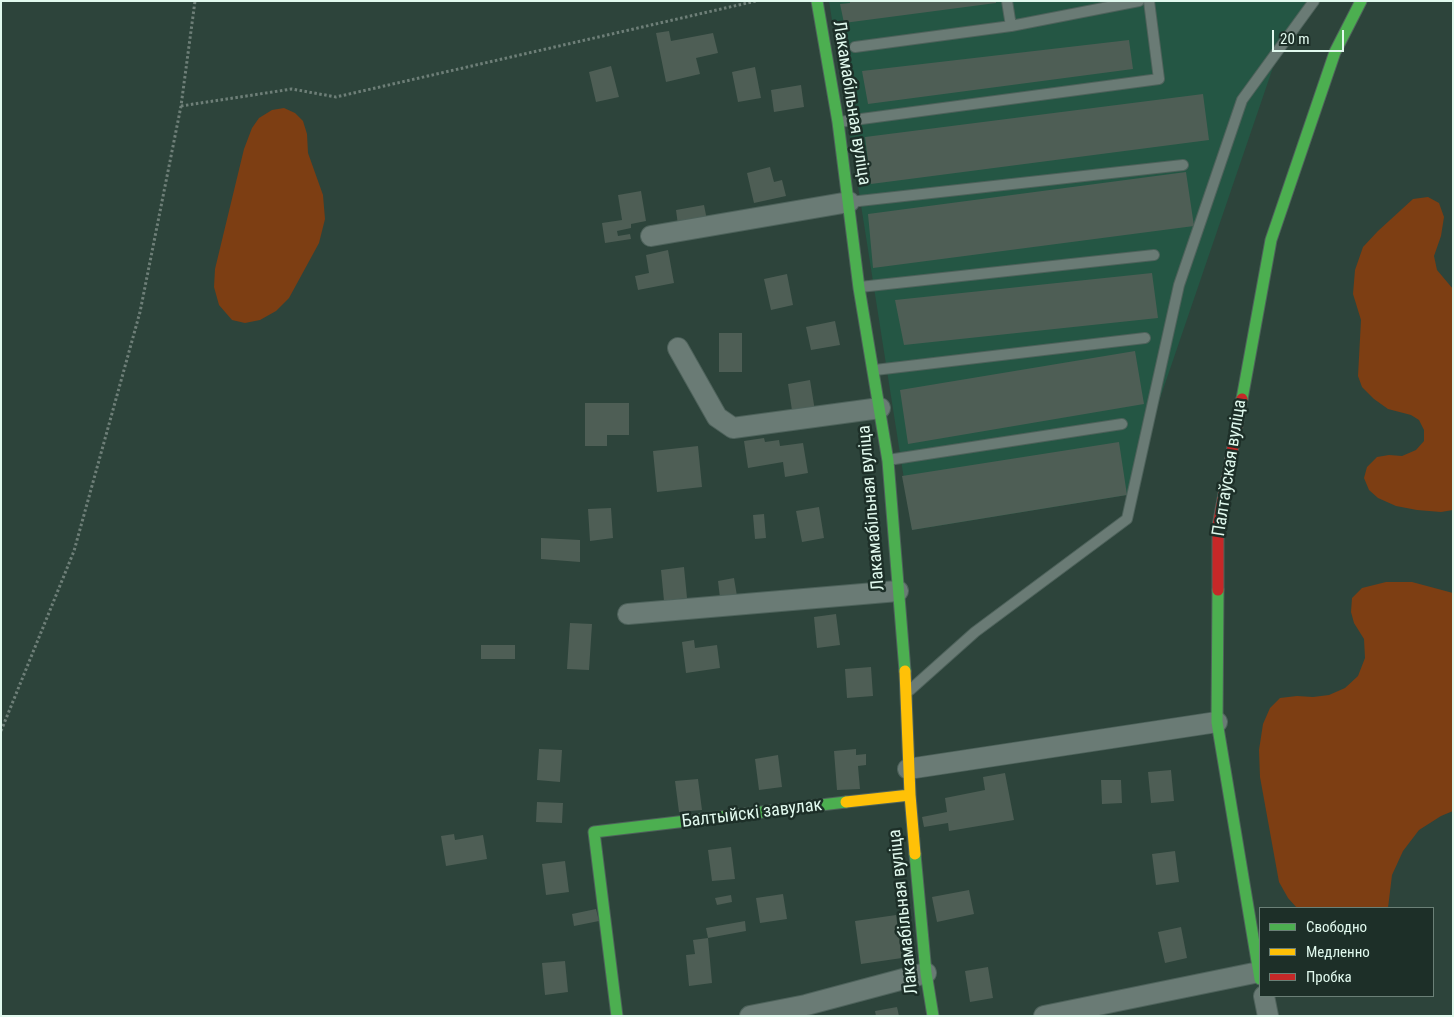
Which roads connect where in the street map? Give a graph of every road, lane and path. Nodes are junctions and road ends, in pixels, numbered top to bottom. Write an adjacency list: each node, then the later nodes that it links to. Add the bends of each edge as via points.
1 (195, 1): 11 (path)
2 (756, 1): 11 (path, via 336,97 292,89)
3 (817, 1): 12 (street, Лакамабільная вуліца)
4 (1006, 1): 9 (lane)
5 (1139, 1): 9 (lane)
6 (1148, 1): 12 (lane, via 1159,79)
7 (1314, 1): 26 (lane, via 1242,100 1180,285 1127,520 975,632)
8 (1361, 1): 27 (street, Палтаўская вуліца, via 1335,52 1271,240 1218,526)
9 (1011, 26): 10 (lane)
10 (855, 48)
11 (181, 106): 28 (path, via 140,312 74,551)
12 (838, 122): 14 (street, Лакамабільная вуліца)
13 (1183, 165): 14 (lane)
14 (849, 202): 15 (street); 17 (street, Лакамабільная вуліца)
15 (650, 236)
16 (1154, 255): 17 (lane)
17 (859, 288): 20 (street, Лакамабільная вуліца)
18 (1145, 338): 20 (lane)
19 (678, 348): 21 (street, via 717,417 733,428)
20 (874, 370): 21 (street, Лакамабільная вуліца)
21 (880, 408): 23 (street, Лакамабільная вуліца)
22 (1122, 424): 23 (lane)
23 (888, 460): 24 (street, Лакамабільная вуліца)
24 (898, 591): 25 (street); 26 (street, Лакамабільная вуліца)
25 (628, 614)
26 (907, 692): 29 (street, Лакамабільная вуліца)
27 (1218, 722): 29 (street); 32 (street, Палтаўская вуліца)
28 (1, 731)
29 (908, 769): 30 (street, Лакамабільная вуліца)
30 (910, 795): 31 (street, Лакамабільная вуліца); 34 (street, Балтыйскі завулак, via 594,832)
31 (926, 973): 35 (street, via 806,1005); 36 (street, Лакамабільная вуліца)
32 (1259, 976): 37 (street)
33 (1264, 997): 38 (street)
34 (617, 1016)
35 (750, 1016)
36 (933, 1016)
37 (1044, 1016)
38 (1268, 1016)

